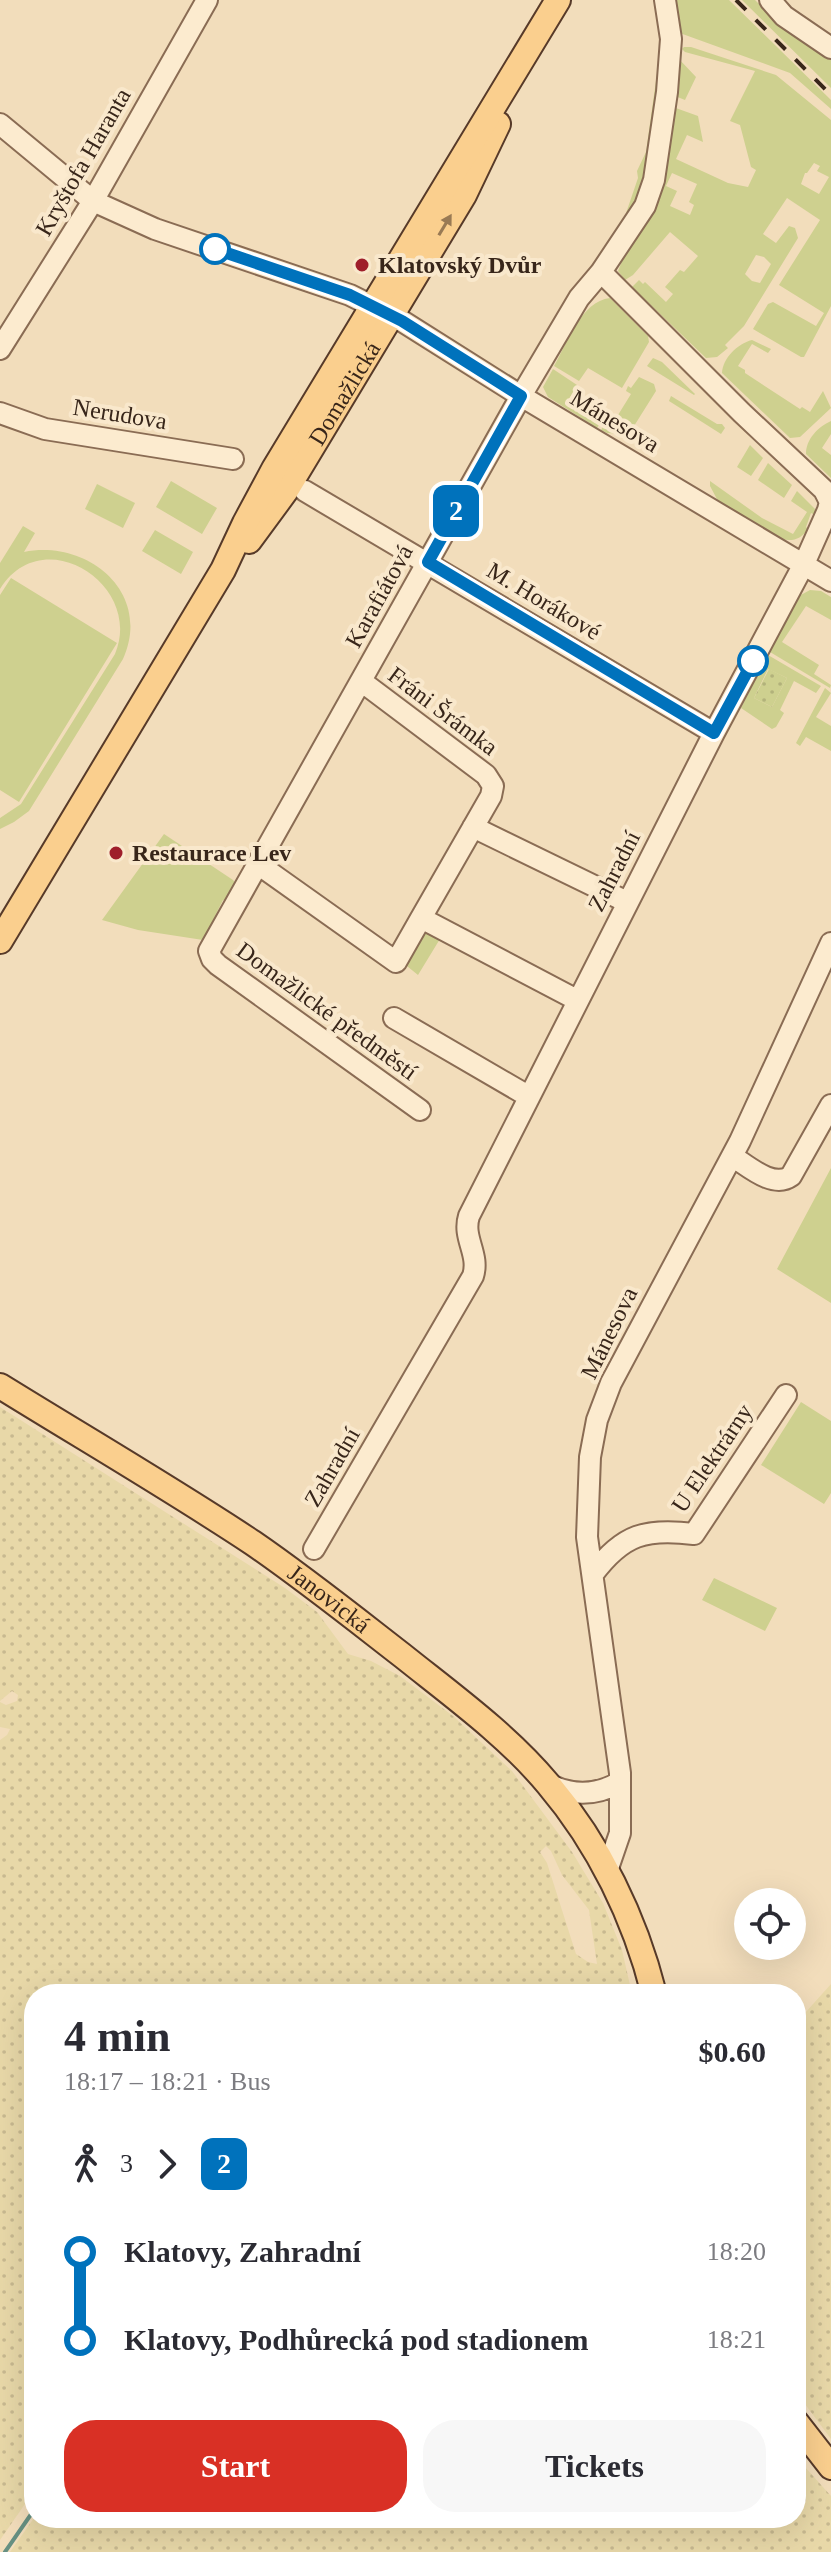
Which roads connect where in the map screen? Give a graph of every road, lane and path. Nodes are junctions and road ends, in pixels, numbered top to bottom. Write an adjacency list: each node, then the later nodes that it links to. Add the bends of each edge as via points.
1 (207, 0): 8 (street, Kryštofa Haranta)
2 (558, 0): 10 (main road, Domažlická)
3 (571, 0): 10 (main road, Domažlická, one-way to 3, via 464,195 491,136)
4 (665, 0): 9 (street, Karafiátová, via 671,39 654,180 645,206)
5 (770, 0): 6 (street)
6 (831, 48)
7 (0, 124): 8 (street, Mánesova)
8 (93, 201): 10 (street, Mánesova, via 155,229 350,295); 11 (street, Kryštofa Haranta)
9 (601, 272): 12 (street, Karafiátová, via 579,298); 17 (street, Zahradní, via 828,495 828,510)
10 (381, 311): 12 (street, Mánesova); 25 (main road, Domažlická, via 274,469 223,570)
11 (0, 349)
12 (521, 396): 16 (street, Karafiátová); 17 (street, Mánesova)
13 (0, 413): 14 (street, Nerudova, via 45,429)
14 (233, 459)
15 (305, 491): 16 (street, M. Horákové)
16 (428, 562): 19 (street, Karafiátová); 20 (street, M. Horákové)
17 (804, 564): 18 (street, Mánesova); 20 (street, Zahradní)
18 (831, 581)
19 (361, 681): 21 (street, Fráni Šrámka, via 491,780 491,796); 22 (street, Karafiátová)
20 (714, 733): 23 (street, Zahradní)
21 (473, 827): 23 (street); 24 (street)
22 (258, 864): 24 (street, via 402,967); 27 (street, Karafiátová)
23 (627, 902): 28 (street, Zahradní)
24 (421, 918): 28 (street)
25 (0, 941)
26 (831, 943): 33 (street, Mánesova)
27 (209, 951): 32 (street, Domažlické předměstí, via 218,965)
28 (577, 1000): 30 (street, Zahradní)
29 (394, 1018): 30 (street)
30 (528, 1096): 36 (street, Zahradní, via 467,1221 476,1258 473,1276)
31 (831, 1105): 33 (street, via 785,1180 773,1180)
32 (420, 1110)
33 (732, 1156): 37 (street, Mánesova, via 629,1347 597,1420 587,1498)
34 (0, 1386): 39 (main road, Janovická, via 256,1545 474,1713)
35 (786, 1395): 37 (street, U Elektrárny, via 694,1534 640,1534 608,1554)
36 (314, 1549)
37 (593, 1574): 38 (street, Mánesova)
38 (620, 1782): 39 (street, via 586,1793); 40 (street, Mánesova, via 620,1833)
39 (548, 1784): 40 (main road, Janovická)
40 (607, 1871): 41 (main road, Janovická)
41 (651, 1984)
42 (806, 2435): 43 (main road)
43 (831, 2467)

